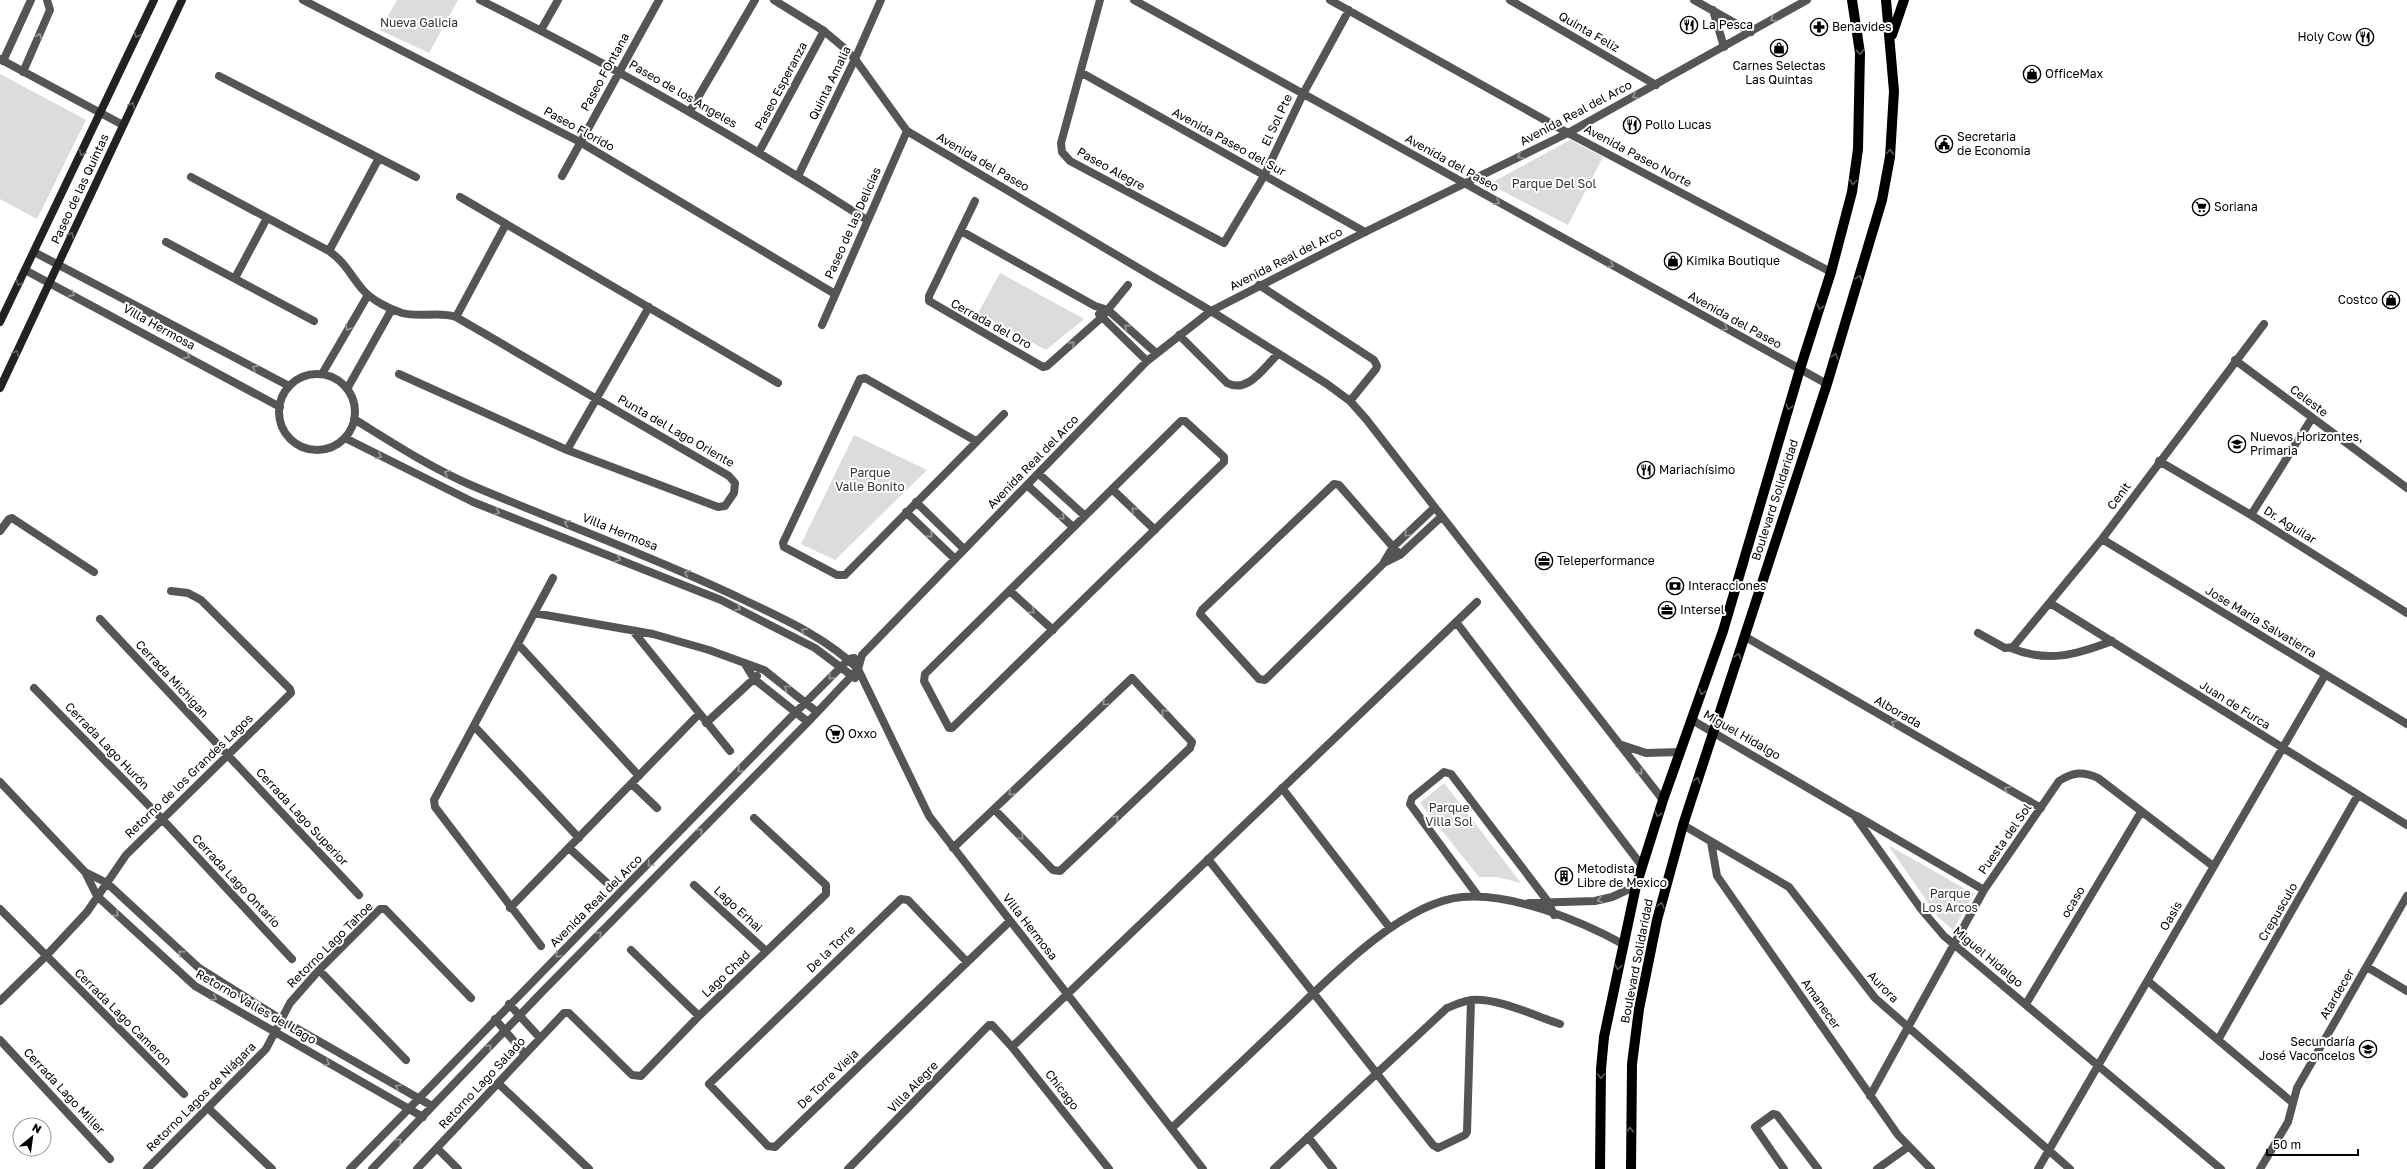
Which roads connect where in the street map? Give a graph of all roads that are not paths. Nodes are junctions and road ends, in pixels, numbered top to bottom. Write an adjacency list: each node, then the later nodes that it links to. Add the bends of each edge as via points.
1 (30, 0): 29 (street)
2 (47, 0): 31 (street, one-way to 2, via 50,10)
3 (154, 0): 37 (main road, Paseo de las Quintas, one-way to 37)
4 (182, 0): 38 (main road, Paseo de las Quintas, one-way to 4)
5 (303, 0): 41 (street, Paseo Florido)
6 (480, 0): 23 (street, Paseo de los Angeles)
7 (558, 0): 23 (street)
8 (658, 0): 30 (street, Paseo FOntana)
9 (755, 0): 36 (street)
10 (774, 0): 24 (street, Avenida del Paseo)
11 (881, 0): 28 (street, Quinta Amalia)
12 (1100, 0): 32 (street, Paseo Alegre)
13 (1134, 0): 35 (street, Avenida del Paseo)
14 (1330, 0): 21 (street, Avenida Paseo Norte)
15 (1510, 0): 34 (street, Quinta Feliz)
16 (1694, 0): 22 (street)
17 (1807, 0): 25 (street, Avenida Real del Arco, one-way to 25)
18 (1852, 0): 63 (main road, Boulevard Solidaridad, one-way to 63, via 1860,53 1858,149 1852,192)
19 (1886, 0): 26 (main road, Boulevard Solidaridad)
20 (1904, 0): 26 (main road)
21 (1349, 10): 35 (street, El Sol Pte); 40 (street, Avenida Paseo Norte)
22 (1713, 10): 25 (street); 27 (street)
23 (541, 30): 30 (street, Paseo de los Angeles)
24 (824, 31): 28 (street, Avenida del Paseo); 42 (street, Paseo Esperanza)
25 (1751, 32): 27 (street, Avenida Real del Arco)
26 (1890, 38): 90 (main road, Boulevard Solidaridad, one-way to 26, via 1882,200 1890,157 1894,90)
27 (1724, 47): 34 (street, Avenida Real del Arco)
28 (855, 59): 39 (street, Avenida del Paseo); 45 (street, Quinta Amalia)
29 (2, 60): 31 (street)
30 (620, 71): 36 (street, Paseo de los Angeles); 41 (street, Paseo FOntana)
31 (23, 72): 37 (street)
32 (1082, 73): 46 (street, Avenida Paseo del Sur); 57 (street, Paseo Alegre, via 1061,143 1065,157 1223,243)
33 (219, 76): 43 (street)
34 (1656, 85): 40 (street, Avenida Real del Arco, one-way to 40)
35 (1303, 94): 46 (street, El Sol Pte); 49 (street, Avenida del Paseo)
36 (690, 112): 42 (street, Paseo de los Angeles)
37 (100, 113): 38 (street); 60 (main road, Paseo de las Quintas, one-way to 60)
38 (123, 125): 61 (main road, Paseo de las Quintas, one-way to 38)
39 (907, 131): 53 (street, Paseo de las Delicias); 74 (street, Avenida del Paseo)
40 (1568, 133): 49 (street, Avenida Real del Arco, one-way to 49); 63 (street, Avenida Paseo Norte)
41 (580, 142): 44 (street, Paseo FOntana); 68 (street, Paseo Florido)
42 (759, 152): 45 (street, Paseo de los Angeles)
43 (379, 158): 48 (street); 59 (street)
44 (562, 176)
45 (798, 176): 53 (street, Paseo de los Angeles)
46 (1264, 176): 56 (street, Avenida Paseo del Sur); 57 (street, El Sol Pte)
47 (191, 177): 52 (street)
48 (416, 177)
49 (1463, 183): 56 (street, Avenida Real del Arco); 86 (street, Avenida del Paseo, one-way to 86)
50 (460, 197): 54 (street)
51 (975, 201): 55 (street, Cerrada del Oro)
52 (267, 218): 59 (street); 64 (street)
53 (867, 220): 68 (street, Paseo de las Delicias)
54 (506, 224): 71 (street); 75 (street)
55 (961, 231): 70 (street); 76 (street, Cerrada del Oro, one-way to 76, via 929,296 929,301 1043,366 1047,366)
56 (1365, 232): 67 (street, Avenida Real del Arco)
57 (1227, 241)
58 (166, 242): 64 (street)
59 (329, 251): 69 (street, via 346,264)
60 (34, 252): 61 (street, Villa Hermosa); 62 (main road, Paseo de las Quintas)
61 (58, 265): 65 (main road, Paseo de las Quintas); 91 (street, Villa Hermosa, one-way to 61)
62 (25, 270): 65 (street, Villa Hermosa); 78 (main road, Paseo de las Quintas, one-way to 78)
63 (1831, 272): 86 (main road, Boulevard Solidaridad, one-way to 86)
64 (234, 278): 77 (street)
65 (50, 282): 92 (main road, Paseo de las Quintas, one-way to 65); 96 (street, Villa Hermosa, one-way to 96)
66 (1128, 285): 73 (street, Cerrada del Oro)
67 (1259, 285): 74 (street, Avenida Real del Arco); 95 (street, via 1374,360 1376,369)
68 (835, 294): 80 (street, Paseo de las Delicias)
69 (368, 295): 72 (street, Punta del Lago Oriente); 87 (street, one-way to 87)
70 (1095, 306): 73 (street); 76 (street)
71 (649, 307): 89 (street); 94 (street)
72 (392, 309): 75 (street, Punta del Lago Oriente, via 403,313); 93 (street)
73 (1108, 310): 76 (street, Cerrada del Oro); 82 (street, one-way to 73)
74 (1211, 311): 81 (street, Avenida Real del Arco); 83 (street, Avenida del Paseo)
75 (456, 317): 94 (street, Punta del Lago Oriente)
76 (1101, 318): 85 (street)
77 (314, 321)
78 (0, 322)
79 (2264, 324): 84 (street, Cenit)
80 (822, 325)
81 (1180, 335): 82 (street, Avenida Real del Arco); 83 (street, via 1232,386 1247,384)
82 (1156, 353): 85 (street, Avenida Real del Arco)
83 (1278, 354): 95 (street, Avenida del Paseo)
84 (2236, 360): 98 (street, Celeste); 103 (street, Cenit)
85 (1147, 361): 104 (street, Avenida Real del Arco)
86 (1800, 369): 90 (street, Avenida del Paseo); 155 (main road, Boulevard Solidaridad, one-way to 155, via 1723,631)
87 (322, 374): 91 (street, via 304,376); 93 (street, via 336,379)
88 (400, 374): 102 (street, Punta del Lago Oriente)
89 (778, 383)
90 (1827, 384): 136 (main road, Boulevard Solidaridad)
91 (289, 386): 96 (street)
92 (0, 388)
93 (347, 389): 99 (street, via 354,403)
94 (596, 398): 102 (street); 102 (street, Punta del Lago Oriente, via 729,476 735,483 730,501 725,506 718,507)
95 (1350, 401): 109 (street, Avenida del Paseo)
96 (280, 407): 100 (street, via 285,431 297,444 322,449)
97 (1004, 414): 101 (street)
98 (2312, 418): 106 (street, Celeste); 111 (street)
99 (354, 419): 100 (street); 141 (street, Villa Hermosa, one-way to 99, via 801,629 692,575 471,485 415,456)
100 (344, 438): 143 (street, Villa Hermosa, one-way to 143, via 473,502 721,600 790,634)
101 (976, 441): 108 (street); 110 (street, via 865,378 860,379 783,546 841,576 847,573)
102 (566, 450)
103 (2159, 461): 111 (street, Dr. Aguilar); 117 (street, Cenit)
104 (1039, 474): 105 (street, Avenida Real del Arco); 112 (street)
105 (1027, 485): 114 (street, one-way to 114); 119 (street, Avenida Real del Arco)
106 (2407, 488)
107 (1112, 489): 112 (street); 115 (street, one-way to 107); 115 (street, via 1181,421 1185,421 1224,457 1224,462)
108 (916, 502): 110 (street); 119 (street)
109 (1434, 508): 113 (street, Avenida del Paseo); 118 (street, one-way to 118)
110 (906, 512): 121 (street, one-way to 121)
111 (2251, 515): 130 (street, Dr. Aguilar)
112 (1085, 516): 114 (street)
113 (1441, 517): 120 (street); 161 (street, Avenida del Paseo)
114 (1073, 527): 126 (street)
115 (1156, 530): 133 (street)
116 (0, 531): 123 (street, via 12,518)
117 (2102, 539): 128 (street, Cenit); 146 (street, Jose Maria Salvatierra)
118 (1393, 547): 120 (street); 122 (street); 122 (street, via 1339,485 1334,484 1202,610 1201,617 1259,679 1265,680)
119 (964, 549): 121 (street, Avenida Real del Arco)
120 (1400, 554): 122 (street)
121 (955, 559): 140 (street, Avenida Real del Arco)
122 (1384, 563)
123 (94, 572)
124 (553, 578): 129 (street)
125 (171, 591): 165 (street, Retorno de los Grandes Lagos, via 188,593 201,600 291,690 290,694)
126 (1010, 591): 133 (street, one-way to 133); 133 (street, via 923,677 949,728 952,728)
127 (1477, 602): 132 (street)
128 (2050, 603): 137 (street, Juan de Furca); 139 (street, Cenit)
129 (534, 613): 134 (street); 138 (street)
130 (2407, 613)
131 (100, 619): 165 (street, Cerrada Michigan)
132 (1456, 622): 169 (street); 188 (street)
133 (1053, 630)
134 (633, 631): 142 (street, via 676,640); 154 (street)
135 (1978, 633): 139 (street, via 2005,648)
136 (1744, 636): 160 (main road, Boulevard Solidaridad, one-way to 136); 173 (street, Alborada, one-way to 136)
137 (2112, 641): 139 (street, via 2082,653 2047,657 2029,656); 162 (street, Juan de Furca)
138 (518, 644): 159 (street); 166 (street)
139 (2010, 648)
140 (862, 656): 141 (street); 144 (street, Avenida Real del Arco)
141 (849, 659): 143 (street, Avenida Real del Arco); 144 (street, Villa Hermosa)
142 (745, 664): 145 (street); 148 (street)
143 (841, 667): 147 (street, Villa Hermosa); 151 (street, Avenida Real del Arco, one-way to 151)
144 (858, 669): 147 (street, Avenida Real del Arco); 149 (street, Villa Hermosa)
145 (764, 670): 148 (street); 151 (street, one-way to 145)
146 (2325, 675): 158 (street, Jose Maria Salvatierra); 162 (street, Oasis)
147 (851, 676): 149 (street, Villa Hermosa); 153 (street, Avenida Real del Arco)
148 (754, 679): 152 (street); 157 (street)
149 (864, 683): 186 (street, Villa Hermosa, via 923,805)
150 (34, 688): 178 (street, Cerrada Lago Hurón)
151 (806, 702): 152 (street, Avenida Real del Arco); 153 (street)
152 (796, 712): 156 (street); 182 (street, Avenida Real del Arco, one-way to 182)
153 (817, 712): 156 (street, Avenida Real del Arco)
154 (699, 714): 157 (street); 166 (street)
155 (1692, 720): 160 (street, Miguel Hidalgo); 164 (main road, Boulevard Solidaridad)
156 (808, 722): 185 (street, Avenida Real del Arco, one-way to 156)
157 (706, 723): 163 (street)
158 (2407, 724)
159 (475, 727): 181 (street); 202 (street, via 436,795 435,806)
160 (1713, 731): 176 (street, Miguel Hidalgo); 180 (main road, Boulevard Solidaridad, one-way to 160)
161 (1618, 744): 164 (street, via 1646,753); 171 (street, Avenida del Paseo, one-way to 171)
162 (2282, 748): 170 (street, Juan de Furca); 189 (street, Oasis)
163 (730, 751)
164 (1680, 752): 171 (main road, Boulevard Solidaridad)
165 (227, 755): 178 (street, Retorno de los Grandes Lagos); 196 (street, Cerrada Lago Superior)
166 (639, 776): 168 (street)
167 (0, 782): 190 (street)
168 (632, 784): 172 (street); 181 (street)
169 (1282, 788): 187 (street); 206 (street)
170 (2358, 795): 179 (street, Juan de Furca); 238 (street, Crepusculo)
171 (1663, 800): 188 (main road, Boulevard Solidaridad, one-way to 188)
172 (657, 808)
173 (2041, 808): 175 (street, Puesta del Sol, via 2059,781 2078,773 2088,773); 195 (street, Puesta del Sol)
174 (994, 809): 174 (street, one-way to 174, via 1053,870 1060,870 1190,748 1192,742 1132,678); 186 (street)
175 (2141, 812): 189 (street, Puesta del Sol); 225 (street, ocaso)
176 (1854, 815): 195 (street); 208 (street, Miguel Hidalgo, via 1933,924)
177 (754, 818): 211 (street, Lago Chad, via 827,888 826,894)
178 (163, 820): 192 (street, Retorno de los Grandes Lagos, via 126,855); 213 (street, Cerrada Lago Ontario)
179 (2407, 825)
180 (1683, 826): 183 (street, Aurora); 273 (main road, Boulevard Solidaridad, one-way to 180, via 1632,1064 1639,1010 1657,920)
181 (579, 838): 184 (street)
182 (675, 838): 185 (street); 224 (street, Avenida Real del Arco, one-way to 224)
183 (1711, 842): 233 (street, Aurora, via 1789,887 1867,990); 247 (street, Amanecer, via 1717,876)
184 (569, 848): 191 (street); 202 (street)
185 (685, 848): 227 (street, Avenida Real del Arco, one-way to 185)
186 (953, 848): 205 (street, Villa Hermosa)
187 (1208, 859): 219 (street); 220 (street)
188 (1642, 866): 194 (main road, Boulevard Solidaridad)
189 (2213, 866): 217 (street, Oasis)
190 (85, 872): 192 (street, Retorno Valles del Lago); 197 (street, Retorno Valles del Lago)
191 (606, 882)
192 (107, 883): 197 (street, Retorno de los Grandes Lagos); 230 (street, Retorno Valles del Lago, one-way to 192, via 199,968)
193 (694, 885): 211 (street, Lago Erhai)
194 (1636, 886): 201 (street, one-way to 201, via 1612,897 1595,901); 207 (main road, Boulevard Solidaridad)
195 (1984, 890): 208 (street, Puesta del Sol)
196 (359, 895)
197 (97, 896): 212 (street, Retorno de los Grandes Lagos, via 87,912); 235 (street, Retorno Valles del Lago, one-way to 235, via 185,979)
198 (1478, 896): 200 (street); 201 (street, via 1410,804 1412,798 1444,772 1451,774); 206 (street, via 1447,899)
199 (2407, 896): 215 (street, Atardecer)
200 (1524, 903): 201 (street); 204 (street)
201 (1549, 903): 204 (street)
202 (510, 908): 209 (street)
203 (0, 909): 212 (street, Cerrada Lago Cameron)
204 (1554, 914): 207 (street, via 1587,926)
205 (1010, 921): 214 (street); 220 (street, Villa Hermosa)
206 (1390, 928): 219 (street)
207 (1623, 944): 260 (main road, Boulevard Solidaridad, one-way to 260, via 1604,1037)
208 (1955, 945): 225 (street, Miguel Hidalgo); 233 (street, Puesta del Sol)
209 (541, 946)
210 (632, 950): 228 (street)
211 (766, 951): 228 (street, Lago Chad)
212 (46, 957): 223 (street, Retorno de los Grandes Lagos); 246 (street, Cerrada Lago Cameron)
213 (292, 959)
214 (967, 962): 244 (street, De la Torre, via 908,900 901,899); 244 (street, De Torre Vieja, via 775,1147 768,1146 710,1086)
215 (2367, 967): 218 (street); 249 (street, Atardecer, via 2297,1088)
216 (319, 970): 221 (street, Retorno Lago Tahoe, via 380,909 385,909); 230 (street, Retorno Lago Tahoe, via 290,1004); 241 (street)
217 (2148, 980): 238 (street); 242 (street, Oasis)
218 (2407, 991)
219 (1313, 994): 243 (street); 254 (street)
220 (1068, 995): 239 (street); 254 (street, Villa Hermosa)
221 (472, 998)
222 (1471, 1000): 231 (street, via 1494,1002); 243 (street, via 1447,1008); 243 (street, via 1465,1135 1438,1148 1434,1147)
223 (0, 1001)
224 (509, 1004): 227 (street); 229 (street, Avenida Real del Arco)
225 (2026, 1004): 242 (street, Miguel Hidalgo)
226 (564, 1013): 228 (street, Lago Chad, via 570,1013 632,1075 638,1077); 236 (street, Retorno Lago Salado)
227 (520, 1016): 234 (street, Avenida Real del Arco); 236 (street)
228 (699, 1016)
229 (495, 1019): 234 (street); 248 (street, Avenida Real del Arco)
230 (282, 1020): 235 (street, Retorno Lagos de Niágara); 248 (street, Retorno Valles del Lago, one-way to 230)
231 (1560, 1024)
232 (996, 1027): 239 (street, Chicago); 268 (street, Villa Alegre, via 989,1025)
233 (1909, 1029): 247 (street, Puesta del Sol); 258 (street, Aurora)
234 (505, 1031): 240 (street); 250 (street, Avenida Real del Arco, one-way to 234)
235 (276, 1033): 251 (street, Retorno Lagos de Niágara, via 266,1049); 252 (street, Retorno Valles del Lago, one-way to 252)
236 (540, 1038): 240 (street, Retorno Lago Salado)
237 (0, 1040): 259 (street, Cerrada Lago Miller)
238 (2218, 1040): 249 (street)
239 (1012, 1047): 269 (street, Chicago)
240 (525, 1054): 245 (street, Retorno Lago Salado)
241 (406, 1060)
242 (2098, 1066): 258 (street, Oasis); 280 (street, Miguel Hidalgo)
243 (1376, 1074): 255 (street)
244 (711, 1081)
245 (498, 1084): 257 (street, Retorno Lago Salado); 267 (street)
246 (184, 1094)
247 (1870, 1096): 256 (street, Amanecer)
248 (418, 1099): 250 (street, Retorno Valles del Lago); 252 (street, Avenida Real del Arco)
249 (2293, 1103): 281 (street, Atardecer, via 2288,1122)
250 (432, 1106): 253 (street, Avenida Real del Arco)
251 (209, 1109): 261 (street, Retorno Lagos de Niágara); 262 (street)
252 (409, 1109): 253 (street, Retorno Valles del Lago); 263 (street, Avenida Real del Arco)
253 (423, 1117): 264 (street, Avenida Real del Arco, one-way to 253)
254 (1172, 1128): 270 (street, Villa Hermosa)
255 (1308, 1137): 271 (street); 272 (street)
256 (1908, 1147): 276 (street); 277 (street, Amanecer)
257 (437, 1148): 265 (street, Retorno Lago Salado); 266 (street)
258 (2050, 1149): 278 (street, Oasis); 279 (street, Aurora)
259 (110, 1159)
260 (1598, 1167)
261 (147, 1169)
262 (272, 1169)
263 (350, 1169)
264 (372, 1169)
265 (417, 1169)
266 (458, 1169)
267 (589, 1169)
268 (848, 1169)
269 (1108, 1169)
270 (1203, 1169)
271 (1274, 1169)
272 (1333, 1169)
273 (1631, 1169)
274 (1784, 1169): 275 (street, via 1755,1127 1773,1114 1777,1115)
275 (1818, 1169)
276 (1877, 1169)
277 (1931, 1169)
278 (2038, 1169)
279 (2070, 1169)
280 (2221, 1169)
281 (2260, 1169)

